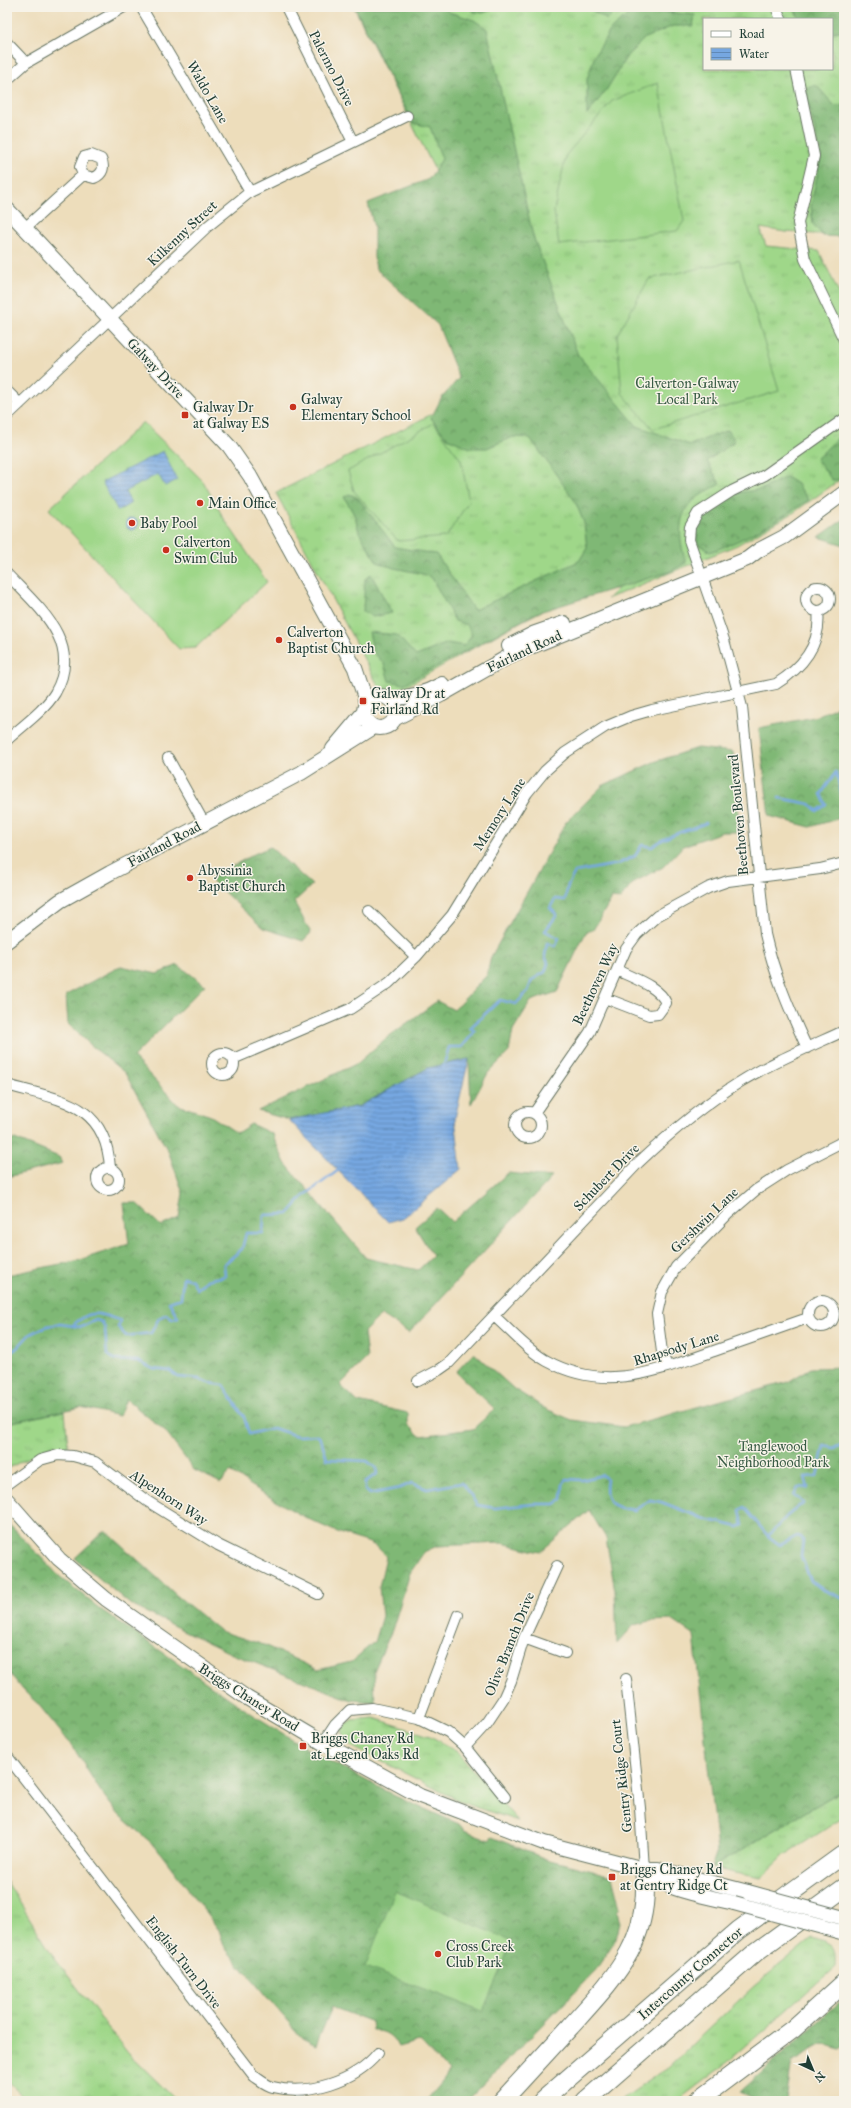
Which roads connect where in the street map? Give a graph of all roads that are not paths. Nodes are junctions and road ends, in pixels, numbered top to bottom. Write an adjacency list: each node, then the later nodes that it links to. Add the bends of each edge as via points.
1 (124, 7): 7 (street)
2 (141, 7): 13 (street, Waldo Lane)
3 (286, 7): 11 (street, Palermo Drive)
4 (776, 7): 5 (street)
5 (781, 18)
6 (7, 43): 7 (street)
7 (26, 63): 9 (street)
8 (796, 70): 17 (street, via 814,156 798,222 805,259)
9 (7, 80)
10 (407, 116): 11 (street, Kilkenny Street)
11 (353, 142): 13 (street, Kilkenny Street)
12 (83, 175): 15 (street)
13 (250, 192): 16 (street, Kilkenny Street, via 208,226)
14 (7, 209): 15 (main road, Galway Drive)
15 (25, 228): 16 (main road, Galway Drive)
16 (110, 319): 19 (street, Kilkenny Street); 29 (main road, Galway Drive, via 229,446 250,476)
17 (844, 340)
18 (7, 391): 19 (street)
19 (20, 404): 20 (street, Kilkenny Street)
20 (7, 416)
21 (844, 419): 25 (street, Beethoven Boulevard, via 765,475 732,491 698,513 690,527 689,540)
22 (844, 493): 24 (main road, Fairland Road, via 784,537)
23 (844, 503): 24 (main road, Fairland Road, via 784,548 760,560)
24 (747, 559): 25 (main road, Fairland Road)
25 (702, 578): 27 (main road, Fairland Road); 30 (street, Beethoven Boulevard)
26 (9, 580): 35 (street, via 56,629 65,654 63,675 55,693)
27 (659, 593): 31 (main road, Fairland Road, via 646,593 535,633 433,689 404,698); 33 (main road, Fairland Road, via 652,599 513,654)
28 (818, 611): 30 (street, Memory Lane, via 816,637 811,651 802,664 776,684)
29 (355, 668): 31 (main road, Galway Drive); 32 (main road, Galway Drive)
30 (739, 692): 40 (street, Beethoven Boulevard, via 754,815); 43 (street, Memory Lane, via 631,716 605,727 565,753 545,771 527,793 452,916)
31 (384, 698): 32 (main road, via 370,700); 33 (main road, via 395,708)
32 (365, 709): 34 (main road, via 367,722); 36 (main road, Fairland Road)
33 (394, 719): 34 (main road, via 386,727)
34 (374, 727): 36 (main road, Fairland Road)
35 (7, 740)
36 (326, 757): 38 (main road, Fairland Road, via 301,773)
37 (168, 758): 38 (street)
38 (204, 823): 42 (main road, Fairland Road, via 60,901)
39 (844, 863): 40 (street, Beethoven Way, via 820,869)
40 (758, 877): 44 (street, Beethoven Way, via 728,881 708,888 658,916 637,934 626,949); 47 (street, Beethoven Boulevard, via 765,934 772,964 785,1001)
41 (369, 911): 43 (street)
42 (7, 942)
43 (416, 958): 48 (street, Memory Lane, via 389,983 350,1009)
44 (617, 970): 45 (street, Beethoven Way); 45 (street, via 656,990 666,1002 658,1014 649,1015)
45 (605, 998): 50 (street, Beethoven Way, via 590,1032)
46 (844, 1031): 47 (street, Schubert Drive)
47 (808, 1048): 53 (street, Schubert Drive, via 741,1082 673,1130 639,1162)
48 (233, 1059)
49 (7, 1085): 52 (street, via 69,1103 85,1111 102,1134 109,1154)
50 (534, 1113)
51 (844, 1141): 55 (street, Gershwin Lane, via 787,1170 756,1190 728,1214 676,1267 662,1292 657,1314 662,1352)
52 (110, 1168)
53 (494, 1316): 55 (street, Rhapsody Lane, via 531,1350 565,1369 617,1378); 56 (street, Schubert Drive, via 449,1363)
54 (808, 1318): 55 (street, Rhapsody Lane)
55 (667, 1368)
56 (418, 1381)
57 (7, 1484): 60 (street, Alpenhorn Way, via 40,1460 58,1455 95,1462 147,1501 218,1545)
58 (7, 1500): 66 (main road, Briggs Chaney Road, via 59,1559 106,1599 247,1698)
59 (557, 1566): 62 (street, Olive Branch Drive)
60 (318, 1594)
61 (458, 1615): 65 (street)
62 (524, 1638): 63 (street); 67 (street, Olive Branch Drive, via 503,1699 487,1723)
63 (565, 1652)
64 (626, 1679): 71 (street, Gentry Ridge Court)
65 (419, 1718): 66 (street, via 372,1708 350,1710 335,1725); 67 (street, via 448,1732)
66 (323, 1743): 71 (main road, Briggs Chaney Road, via 420,1796 544,1843)
67 (465, 1747): 69 (street)
68 (7, 1756): 76 (street, English Turn Drive, via 254,2076 272,2087 296,2090 324,2085 351,2076 364,2068)
69 (505, 1797)
70 (844, 1854): 78 (highway, Intercounty Connector, via 739,1930)
71 (644, 1869): 73 (main road, Briggs Chaney Road, bridge, via 658,1869); 74 (main road, Briggs Chaney Road, bridge, via 654,1879 668,1886); 77 (highway, via 644,1914 624,1963 606,1988)
72 (844, 1888): 79 (highway, Intercounty Connector, via 756,1952)
73 (844, 1918)
74 (843, 1933)
75 (844, 1983): 80 (highway, via 793,2029)
76 (378, 2053)
77 (502, 2101)
78 (542, 2101)
79 (585, 2101)
80 (697, 2101)

